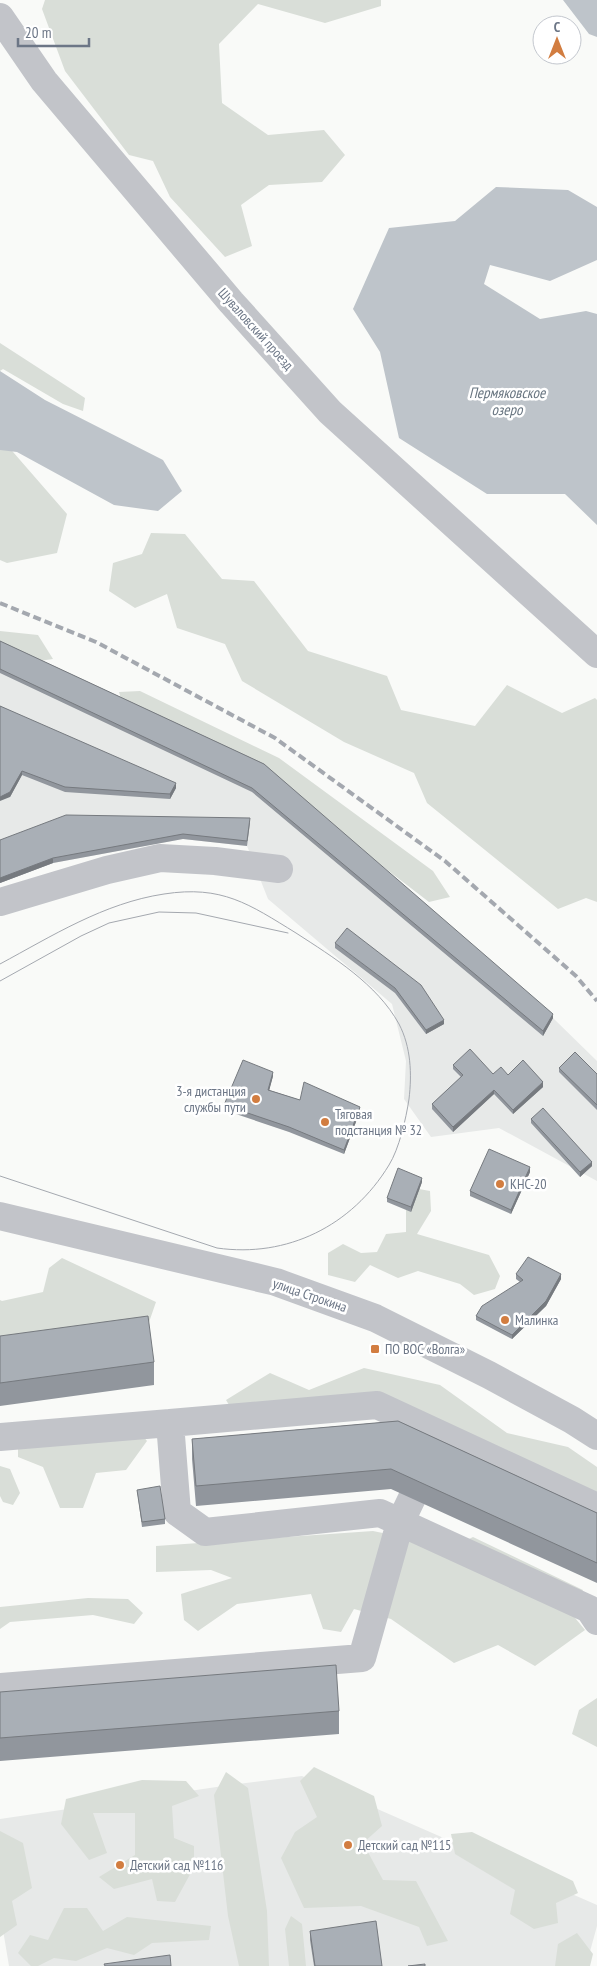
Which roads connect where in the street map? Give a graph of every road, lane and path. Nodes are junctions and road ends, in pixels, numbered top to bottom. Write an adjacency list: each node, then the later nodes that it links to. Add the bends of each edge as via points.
1 (0, 17): 2 (street, Шуваловский проезд, via 44,81 231,302 330,412)
2 (597, 654)
3 (279, 869): 4 (street, via 160,858)
4 (0, 902)
5 (0, 1216): 7 (street, улица Строкина, via 276,1282 375,1318 498,1380)
6 (170, 1423): 8 (street); 10 (street, via 377,1405 436,1446); 11 (street, via 177,1512 205,1532 380,1513)
7 (597, 1436)
8 (0, 1437)
9 (412, 1498): 11 (street)
10 (597, 1507)
11 (400, 1523): 12 (street, via 589,1609); 13 (street, via 362,1658)
12 (597, 1620)
13 (0, 1687)

